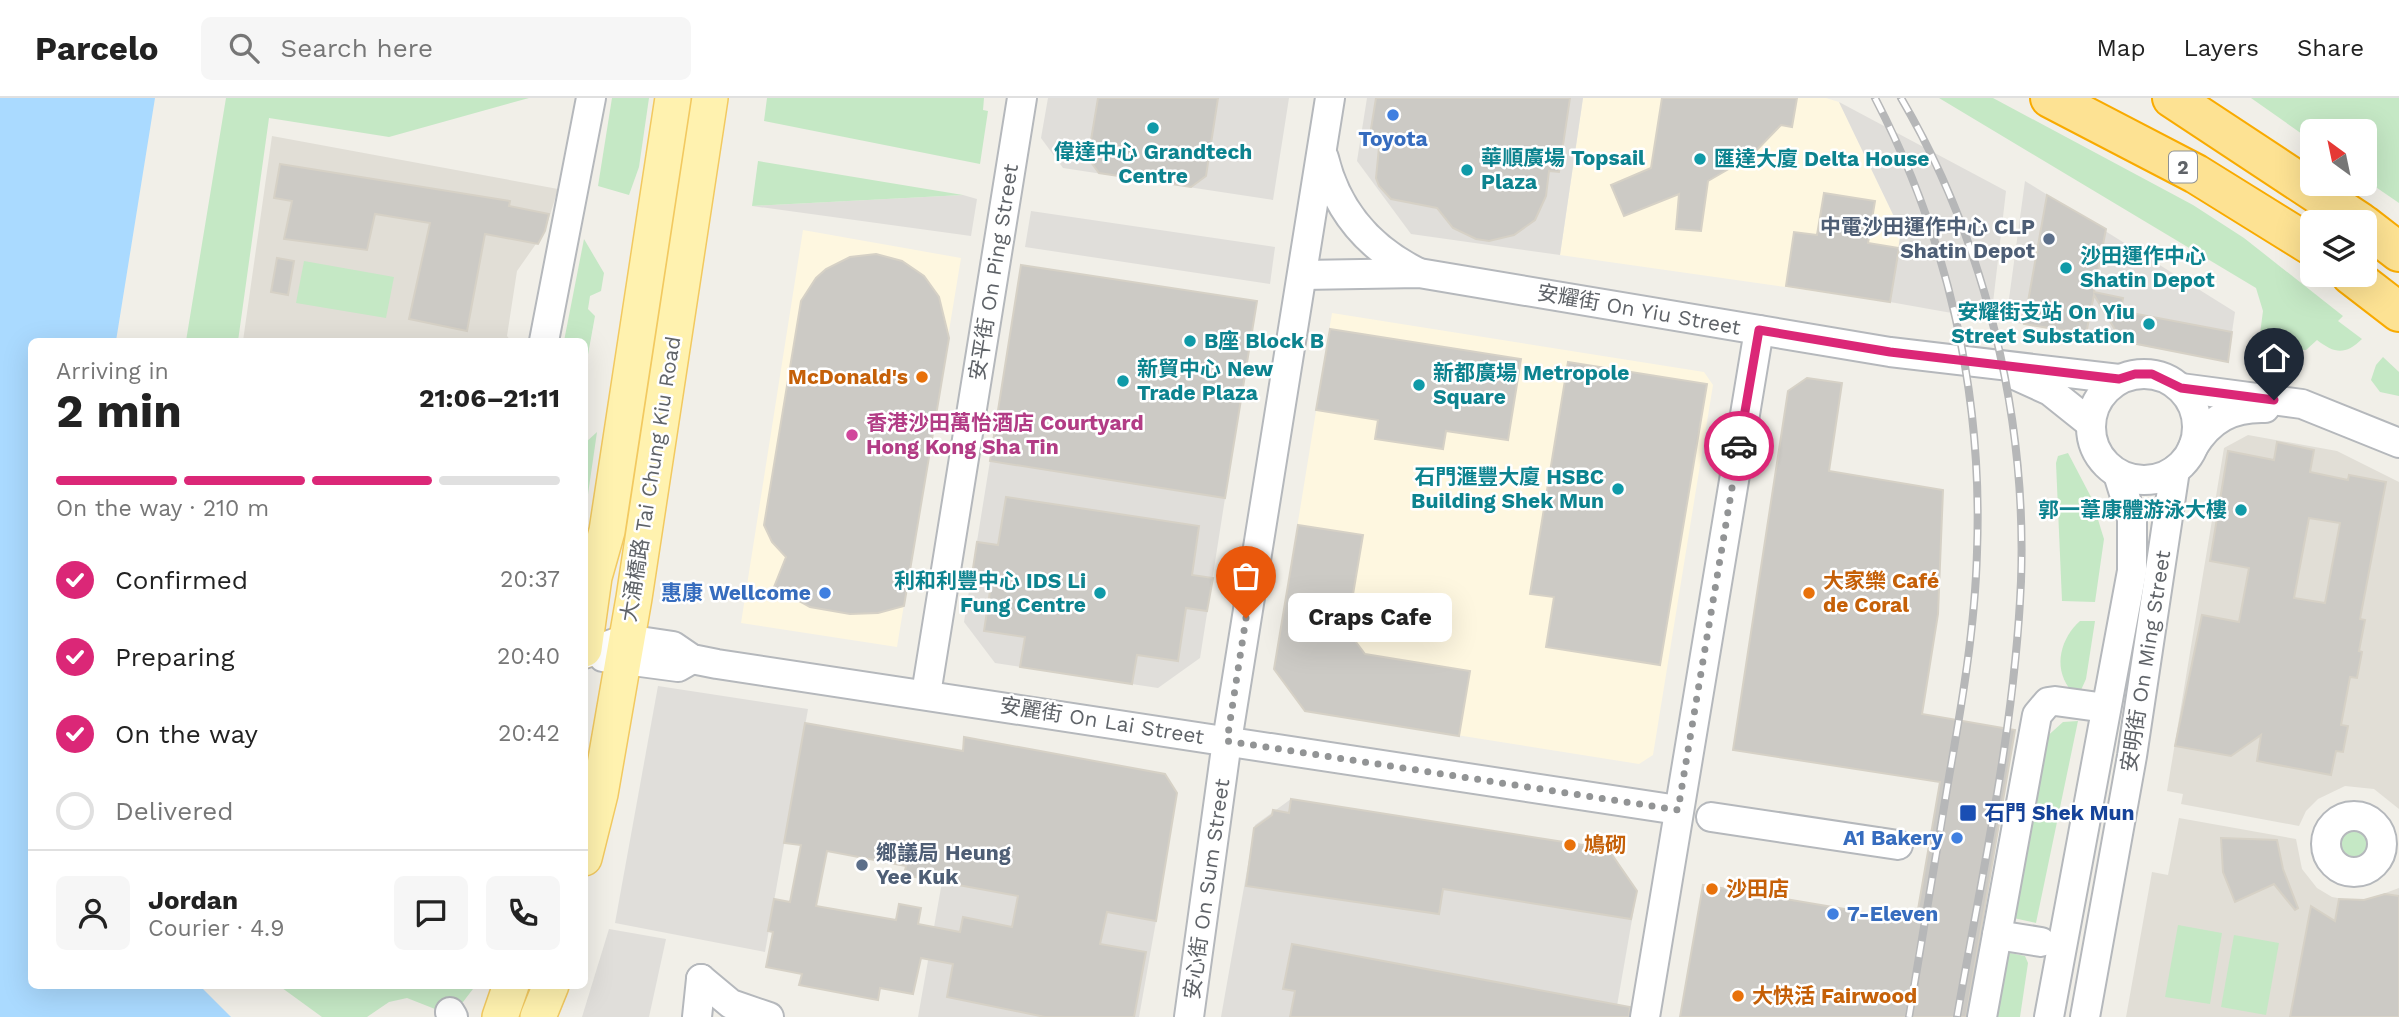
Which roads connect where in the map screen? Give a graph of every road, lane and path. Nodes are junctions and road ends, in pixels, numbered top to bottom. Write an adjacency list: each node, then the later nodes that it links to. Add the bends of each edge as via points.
1 (592, 98): 18 (street)
2 (673, 98): 28 (main road, 大涌橋路 Tai Chung Kiu Road, via 607,531)
3 (710, 98): 29 (main road, 大涌橋路 Tai Chung Kiu Road)
4 (1022, 98): 31 (street, 安平街 On Ping Street)
5 (1330, 98): 8 (street, 安心街 On Sum Street)
6 (2050, 98): 11 (highway, 2, via 2196,174)
7 (2172, 98): 9 (highway)
8 (1322, 152): 13 (street, 安耀街 On Yiu Street, via 1336,196 1355,225 1380,250); 14 (street, 安心街 On Sum Street)
9 (2342, 210)
10 (2377, 235): 12 (highway)
11 (2300, 239)
12 (2399, 252)
13 (1419, 273): 14 (street, 安耀街 On Yiu Street); 17 (street, 安耀街 On Yiu Street)
14 (1303, 275): 33 (street, 安心街 On Sum Street)
15 (2367, 287): 16 (highway)
16 (2399, 312)
17 (1759, 330): 19 (street, 安耀街 On Yiu Street); 34 (street)
18 (545, 338)
19 (1983, 363): 20 (street, 安耀街 On Yiu Street); 23 (street, 安耀街 On Yiu Street, via 2050,391)
20 (2119, 379): 21 (street, via 2152,374); 23 (street, via 2099,398)
21 (2181, 388): 22 (street, via 2302,404); 25 (street, via 2197,421)
22 (2350, 421): 24 (street); 25 (street, 安明街 On Ming Street, via 2307,411 2246,407 2213,421)
23 (2090, 423): 27 (street, 安明街 On Ming Street, via 2095,449)
24 (2399, 443)
25 (2193, 447): 26 (street, 安明街 On Ming Street)
26 (2175, 470): 27 (street, via 2148,480); 50 (street, 安明街 On Ming Street, via 2132,756)
27 (2118, 474): 32 (street, 安明街 On Ming Street, via 2132,519 2134,550)
28 (588, 622)
29 (624, 650): 30 (street, 安麗街 On Lai Street); 31 (street, 安麗街 On Lai Street, via 678,667 692,659); 36 (main road, 大涌橋路 Tai Chung Kiu Road)
30 (588, 652)
31 (926, 694): 33 (street, 安麗街 On Lai Street)
32 (2106, 708): 38 (street, via 2055,701 2036,715); 49 (street, 安明街 On Ming Street)
33 (1227, 741): 34 (street, 安麗街 On Lai Street); 46 (street, 安心街 On Sum Street)
34 (1678, 810): 47 (street)
35 (1711, 817): 37 (street)
36 (588, 842)
37 (1898, 845)
38 (1997, 934): 39 (street); 48 (street)
39 (2041, 943)
40 (510, 989): 42 (main road)
41 (549, 989): 43 (main road)
42 (500, 1017)
43 (538, 1017)
44 (697, 1017): 45 (street, via 701,979 731,1004)
45 (769, 1017)
46 (1189, 1017)
47 (1644, 1017)
48 (1982, 1017)
49 (2049, 1017)
50 (2085, 1017)

